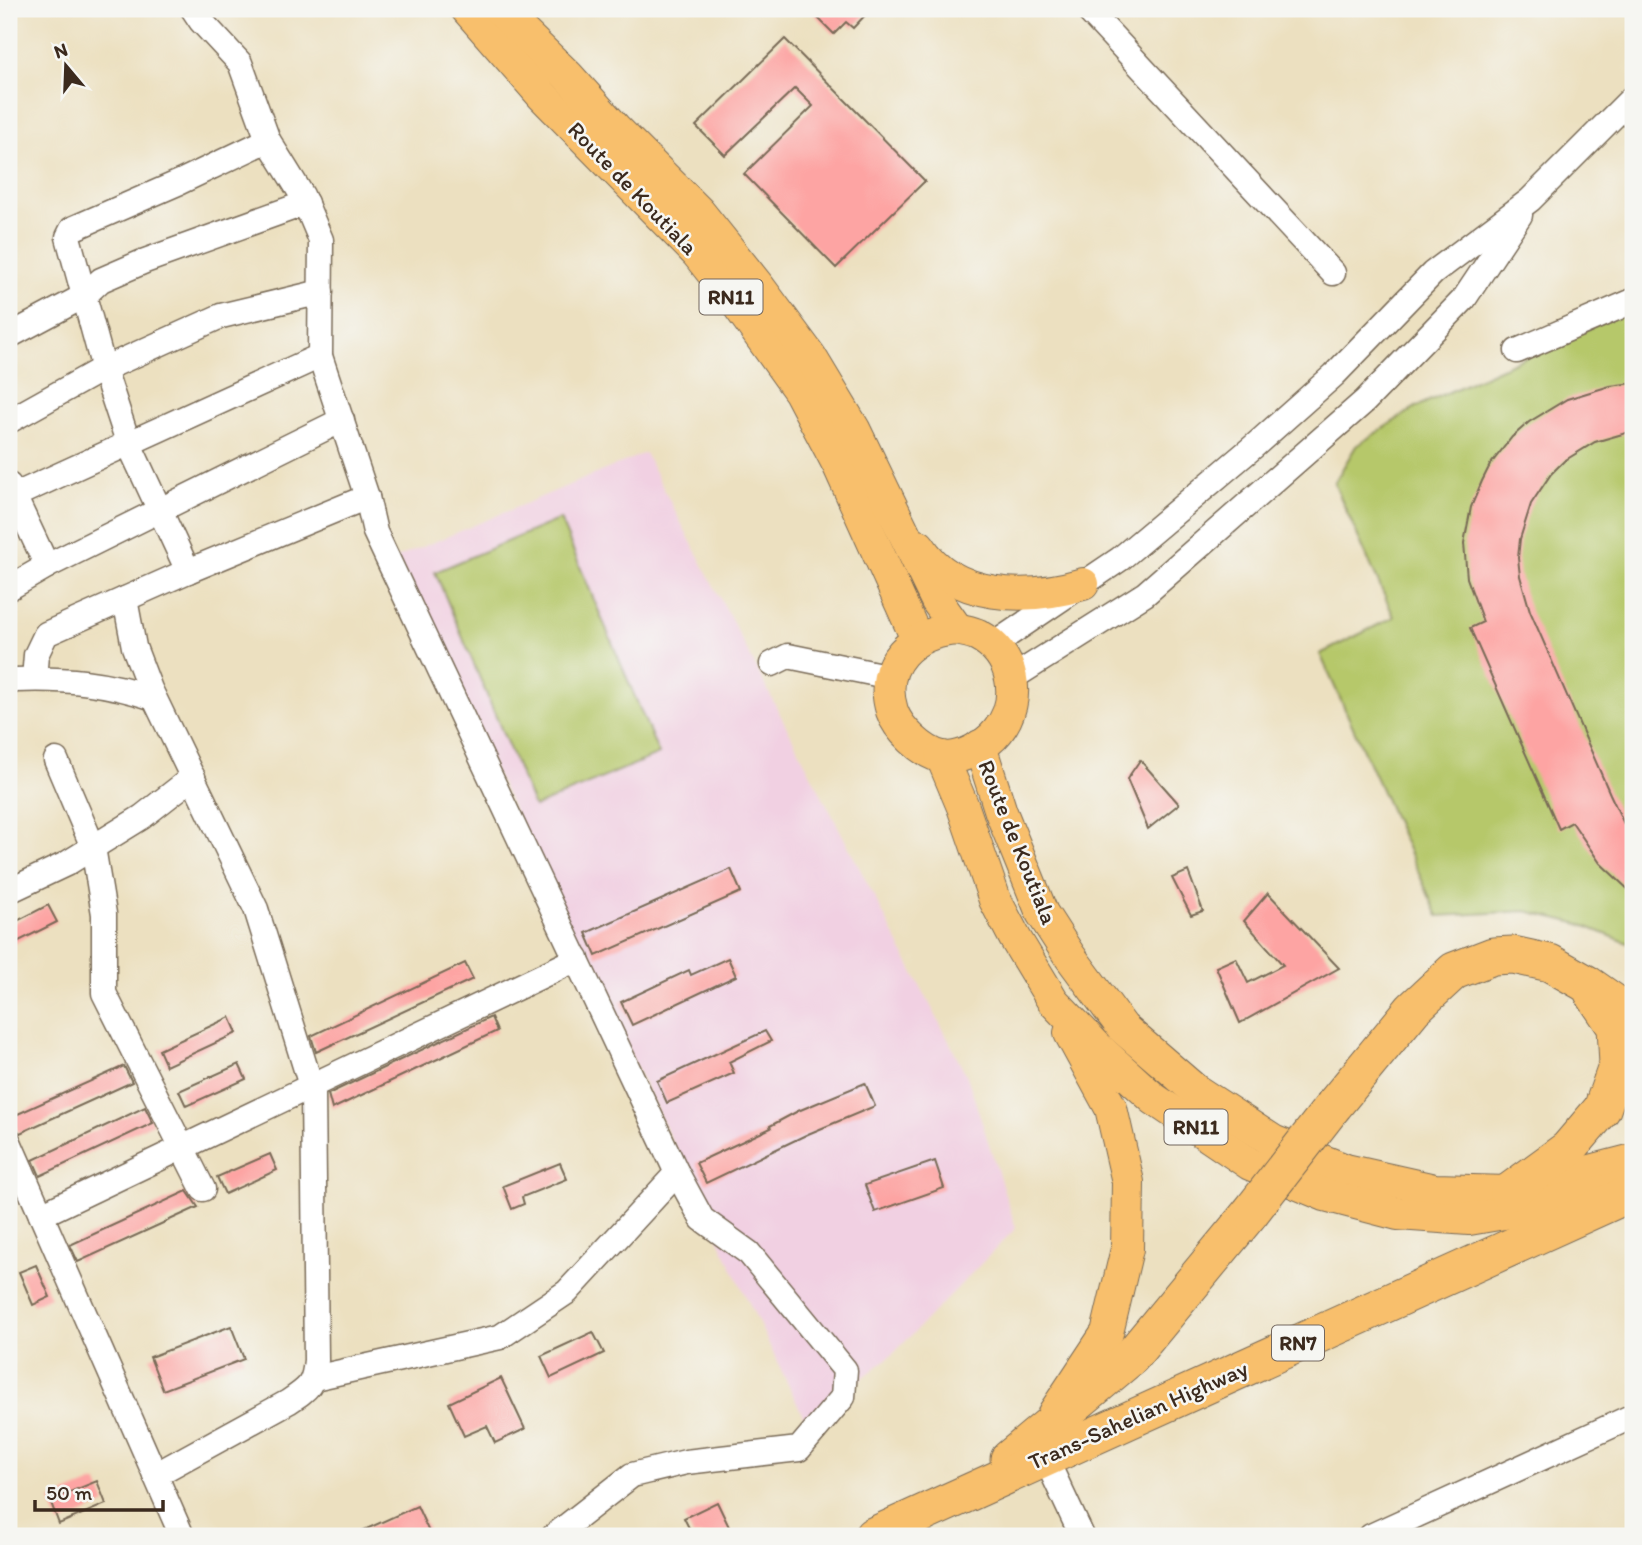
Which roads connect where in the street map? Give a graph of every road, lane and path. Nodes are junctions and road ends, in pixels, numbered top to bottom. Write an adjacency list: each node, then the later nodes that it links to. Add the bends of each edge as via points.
1 (193, 9): 6 (street, via 240,63)
2 (467, 9): 32 (main road, Route de Koutiala / RN11, via 542,95 697,253 738,305 793,382 838,464)
3 (499, 9): 20 (main road, Route de Koutiala / RN11, via 699,212 810,356)
4 (1087, 9): 9 (street)
5 (1633, 97): 7 (street)
6 (268, 140): 8 (street); 11 (street, via 72,229 68,237)
7 (1530, 200): 24 (street, via 1433,273 1334,375); 25 (street, via 1464,299 1365,401)
8 (306, 203): 10 (street, via 321,240); 11 (street, via 145,261 101,280)
9 (1333, 273)
10 (321, 292): 15 (street); 16 (street, via 221,316)
11 (84, 296): 13 (street); 16 (street)
12 (1633, 301): 14 (street)
13 (9, 336)
14 (1517, 351)
15 (320, 356): 17 (street); 19 (street)
16 (104, 369): 18 (street); 19 (street)
17 (342, 420): 22 (street); 23 (street)
18 (9, 421)
19 (128, 442): 21 (street); 23 (street)
20 (881, 482): 28 (main road, via 922,551 953,578 988,591 1022,595); 31 (main road, Route de Koutiala / RN11, via 937,601)
21 (10, 493): 26 (street)
22 (368, 497): 27 (street); 46 (street, via 375,532)
23 (160, 511): 26 (street); 27 (street)
24 (1174, 513): 25 (street); 28 (street)
25 (1201, 545): 36 (street, via 1145,594)
26 (47, 566): 29 (street)
27 (188, 571): 30 (street)
28 (1083, 584): 33 (street)
29 (9, 588)
30 (125, 599): 37 (street, via 46,634 36,654); 39 (street, via 134,648)
31 (957, 629): 32 (main road, via 938,630); 33 (main road)
32 (917, 639): 35 (main road, via 903,651)
33 (993, 645): 36 (main road)
34 (772, 664): 35 (street, via 789,656)
35 (891, 677): 41 (main road, Route de Koutiala, via 892,712 902,730)
36 (1012, 678): 40 (main road, Route de Koutiala, via 1008,717)
37 (34, 679): 38 (street); 39 (street, via 105,685)
38 (9, 683)
39 (154, 698): 43 (street)
40 (980, 746): 41 (main road, Route de Koutiala, via 965,755); 57 (main road, Route de Koutiala / RN11, via 1042,913 1122,1028 1195,1090 1273,1140 1346,1170 1435,1190)
41 (942, 757): 48 (main road, RN11, via 995,900)
42 (56, 760): 44 (street)
43 (193, 778): 44 (street); 50 (street, via 256,909)
44 (93, 847): 45 (street); 52 (street, via 104,914 104,993)
45 (9, 891)
46 (577, 959): 50 (street); 54 (street)
47 (1587, 984): 49 (highway); 57 (highway, via 1616,1027 1618,1064 1602,1110 1568,1149); 62 (highway, bridge, via 1550,963 1513,955 1493,956 1454,971 1413,1009 1131,1357)
48 (1053, 1001): 55 (main road, RN11, via 1154,1099 1250,1164 1325,1195 1398,1214 1469,1219); 62 (main road, RN11, via 1111,1108 1128,1182 1127,1249 1107,1333)
49 (1633, 1016)
50 (311, 1086): 52 (street); 60 (street)
51 (9, 1142): 59 (street)
52 (182, 1148): 56 (street); 59 (street)
53 (1633, 1160): 57 (main road, Route de Koutiala / RN11)
54 (677, 1173): 60 (street, via 567,1292 500,1337); 65 (street, via 702,1219 749,1253 845,1370 843,1397 799,1449 686,1462 632,1475)
55 (1633, 1184)
56 (202, 1189)
57 (1509, 1192)
58 (1633, 1192): 62 (highway, Trans-Sahelian Highway / RN7)
59 (41, 1215): 63 (street)
60 (314, 1378): 63 (street, via 288,1402)
61 (1633, 1416): 68 (street)
62 (1042, 1447): 66 (highway, via 962,1494); 67 (street)
63 (155, 1475): 64 (street)
64 (182, 1536)
65 (554, 1536)
66 (873, 1536)
67 (1082, 1536)
68 (1370, 1536)

